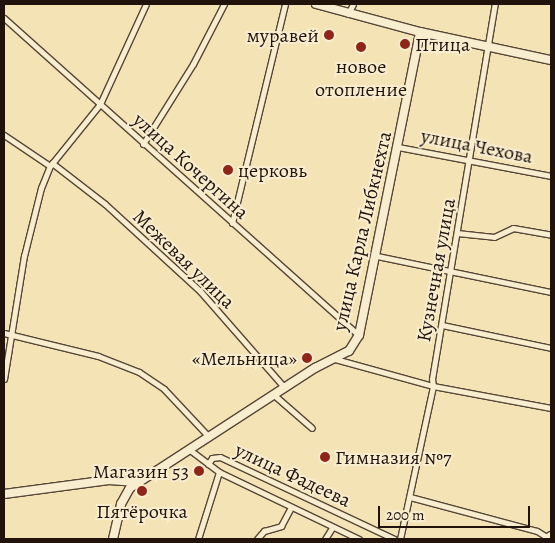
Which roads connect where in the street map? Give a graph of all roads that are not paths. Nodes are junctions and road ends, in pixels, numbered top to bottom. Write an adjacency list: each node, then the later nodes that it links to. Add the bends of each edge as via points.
1 (146, 4): 12 (street)
2 (224, 4): 14 (street, via 193,64)
3 (285, 4): 19 (street)
4 (316, 4): 7 (main road)
5 (353, 4): 7 (street)
6 (495, 4): 10 (street, Кузнечная улица)
7 (348, 14): 9 (main road)
8 (4, 18): 12 (street, улица Кочергина)
9 (420, 32): 10 (main road); 15 (main road, улица Карла Либкнехта)
10 (488, 46): 11 (main road); 16 (street, Кузнечная улица)
11 (551, 60)
12 (100, 104): 14 (street, улица Кочергина); 17 (street)
13 (4, 135): 17 (street, Межевая улица)
14 (143, 144): 19 (street, улица Кочергина)
15 (398, 147): 16 (street, улица Чехова); 22 (main road, улица Карла Либкнехта)
16 (471, 160): 18 (street, улица Чехова); 20 (street, Кузнечная улица)
17 (51, 165): 27 (street, via 30,228); 33 (street, Межевая улица, via 104,204 200,292)
18 (551, 176)
19 (232, 223): 28 (street, улица Кочергина)
20 (457, 233): 21 (street, via 494,237 513,228); 23 (street, Кузнечная улица)
21 (551, 235)
22 (377, 256): 23 (street); 28 (main road, улица Карла Либкнехта)
23 (450, 271): 24 (street); 25 (street, Кузнечная улица)
24 (551, 292)
25 (442, 325): 29 (street); 32 (street, Кузнечная улица)
26 (4, 333): 27 (street, улица Фадеева)
27 (13, 335): 31 (street); 37 (street, улица Фадеева, via 98,356 139,372 164,389)
28 (359, 335): 30 (main road, улица Карла Либкнехта, via 349,351)
29 (551, 348)
30 (335, 359): 32 (street); 33 (main road, улица Карла Либкнехта)
31 (4, 380)
32 (433, 386): 35 (street); 43 (street, Кузнечная улица)
33 (285, 388): 34 (main road, улица Карла Либкнехта)
34 (274, 395): 36 (street); 37 (main road, улица Карла Либкнехта)
35 (551, 408)
36 (312, 428)
37 (209, 437): 38 (main road, улица Карла Либкнехта)
38 (190, 450): 39 (street, улица Фадеева); 41 (main road, улица Карла Либкнехта)
39 (208, 464): 40 (street, улица Фадеева); 52 (street, улица Фадеева, via 212,458 220,457)
40 (219, 472): 44 (street, улица Фадеева); 48 (street)
41 (137, 482): 42 (main road, via 109,480); 47 (main road, улица Карла Либкнехта, via 123,498)
42 (4, 494)
43 (410, 497): 46 (street, via 537,531); 53 (street, Кузнечная улица)
44 (290, 509): 45 (street, улица Фадеева); 49 (street, via 280,526 264,531)
45 (332, 528): 50 (street); 51 (street, улица Фадеева)
46 (549, 538)
47 (113, 539)
48 (198, 539)
49 (258, 539)
50 (325, 539)
51 (360, 539)
52 (394, 539)
53 (400, 539)

